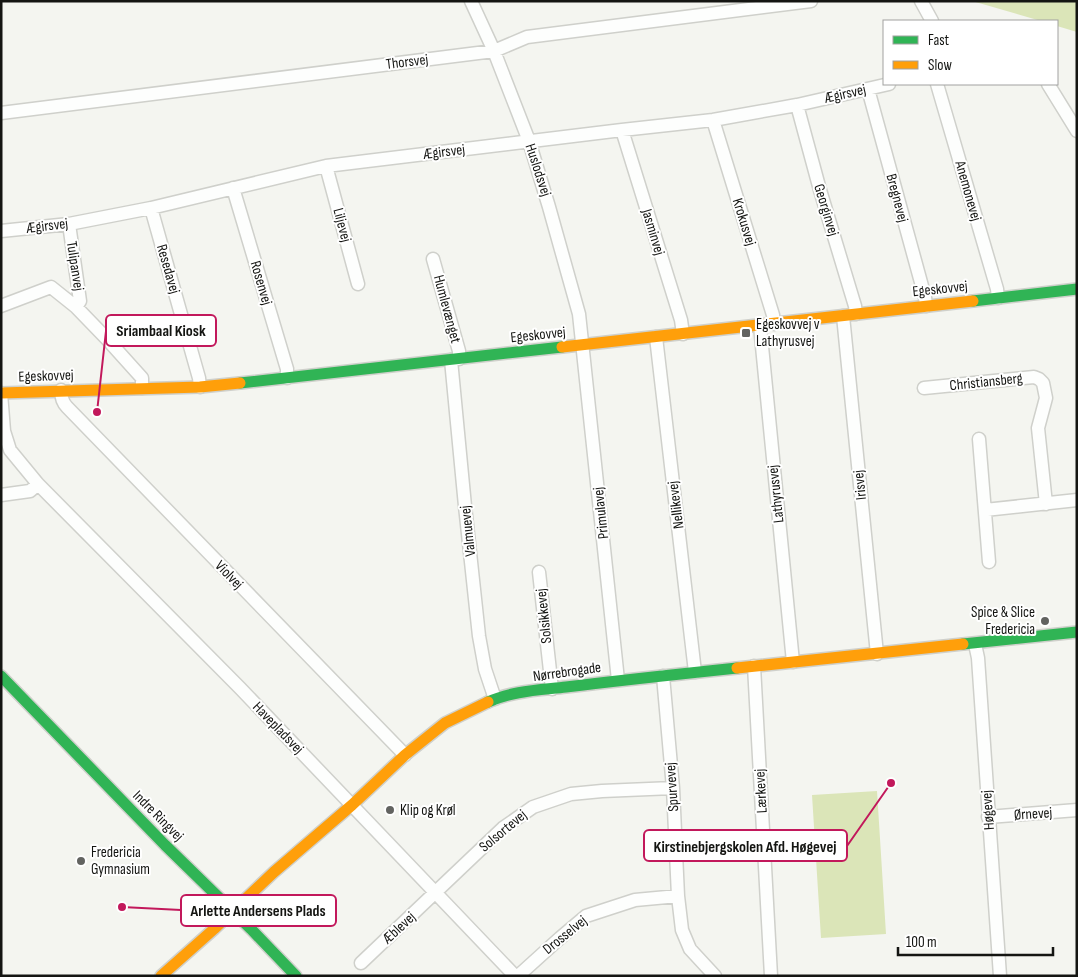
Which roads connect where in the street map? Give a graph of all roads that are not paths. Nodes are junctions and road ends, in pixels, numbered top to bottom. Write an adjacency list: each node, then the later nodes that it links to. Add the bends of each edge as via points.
1 (471, 1): 5 (street, Huslodsvej)
2 (811, 1): 5 (street, Thorsvej, via 527,37)
3 (921, 1): 4 (street)
4 (931, 20)
5 (494, 51): 11 (street, Thorsvej); 15 (street, Huslodsvej)
6 (885, 85): 9 (street, Ægirsvej)
7 (937, 85): 24 (street, Anemonevej)
8 (1049, 85): 14 (street)
9 (868, 89): 10 (street, Ægirsvej); 26 (street, Bregnevej)
10 (797, 105): 12 (street, Ægirsvej); 28 (street, Georginvej, via 855,306)
11 (1, 113)
12 (713, 120): 13 (street, Ægirsvej); 29 (street, Krokusvej)
13 (622, 130): 15 (street, Ægirsvej); 31 (street, Jasminvej)
14 (1077, 131)
15 (529, 141): 16 (street, Ægirsvej); 33 (street, Huslodsvej, via 580,314)
16 (326, 166): 17 (street, Ægirsvej); 22 (street, Liljevej)
17 (233, 188): 18 (street, Ægirsvej); 35 (street, Rosenvej)
18 (151, 208): 19 (street, Ægirsvej); 37 (street, Resedavej)
19 (68, 224): 20 (street, Ægirsvej); 27 (street, Tulipanvej, via 80,301)
20 (1, 231)
21 (433, 259): 34 (street, Humlevænget, via 458,351)
22 (358, 284)
23 (1077, 289): 24 (street, Egeskovvej)
24 (998, 298): 26 (street, Egeskovvej)
25 (1, 306): 27 (street, via 51,287)
26 (926, 306): 28 (street, Egeskovvej)
27 (76, 307): 36 (street, via 142,378)
28 (849, 315): 29 (street, Egeskovvej); 52 (street, Irisvej)
29 (774, 324): 30 (street, Egeskovvej)
30 (760, 326): 31 (street, Egeskovvej); 53 (street, Lathyrusvej)
31 (683, 334): 32 (street, Egeskovvej)
32 (656, 337): 33 (street, Egeskovvej); 55 (street, Nellikevej)
33 (584, 345): 34 (street, Egeskovvej); 58 (street, Primulavej)
34 (455, 360): 35 (street, Egeskovvej); 60 (street, Valmuevej, via 465,506 479,636)
35 (288, 378): 37 (street, Egeskovvej)
36 (142, 388): 37 (street, Egeskovvej); 39 (street, Egeskovvej)
37 (200, 388)
38 (924, 388): 46 (street, Christiansberg, via 1039,379 1046,398 1038,428)
39 (61, 390): 40 (street, Egeskovvej); 61 (street, Violvej, via 63,403)
40 (1, 393): 41 (street, Havepladsvej)
41 (3, 431): 43 (street, Havepladsvej, via 10,450)
42 (979, 439): 47 (street)
43 (38, 484): 44 (street, via 30,491); 63 (street, Havepladsvej)
44 (1, 495)
45 (1077, 500): 46 (street)
46 (1046, 504): 47 (street)
47 (985, 510): 48 (street)
48 (989, 562)
49 (539, 572): 59 (street, Solsikkevej)
50 (1077, 632): 51 (street, Nørrebrogade)
51 (975, 644): 52 (street, Nørrebrogade); 65 (street, Høgevej)
52 (877, 654): 53 (street, Nørrebrogade)
53 (793, 662): 54 (street, Nørrebrogade)
54 (754, 666): 55 (street, Nørrebrogade); 74 (street, Lærkevej)
55 (695, 672): 57 (street, Nørrebrogade)
56 (1, 676): 68 (street, Indre Ringvej)
57 (663, 676): 58 (street, Nørrebrogade); 62 (street, Spurvevej)
58 (618, 680): 59 (street, Nørrebrogade)
59 (552, 689): 60 (street, Nørrebrogade)
60 (495, 699): 61 (street, Nørrebrogade, via 445,723)
61 (405, 755): 63 (street, Nørrebrogade)
62 (673, 788): 66 (street, Solsortevej, via 571,794 532,807 503,828); 67 (street, Spurvevej)
63 (352, 804): 66 (street, Havepladsvej); 68 (street, Nørrebrogade)
64 (1077, 810): 65 (street, Ørnevej)
65 (988, 817): 75 (street, Høgevej)
66 (436, 892): 69 (street, Æblevej); 72 (street, Havepladsvej)
67 (678, 896): 72 (street, Drosselvej, via 634,900 586,916); 73 (street, Spurvevej, via 682,930 690,949)
68 (233, 912): 70 (street, Nørrebrogade); 71 (street, Indre Ringvej)
69 (361, 963)
70 (161, 976)
71 (296, 976)
72 (517, 976)
73 (715, 976)
74 (771, 976)
75 (1000, 976)

